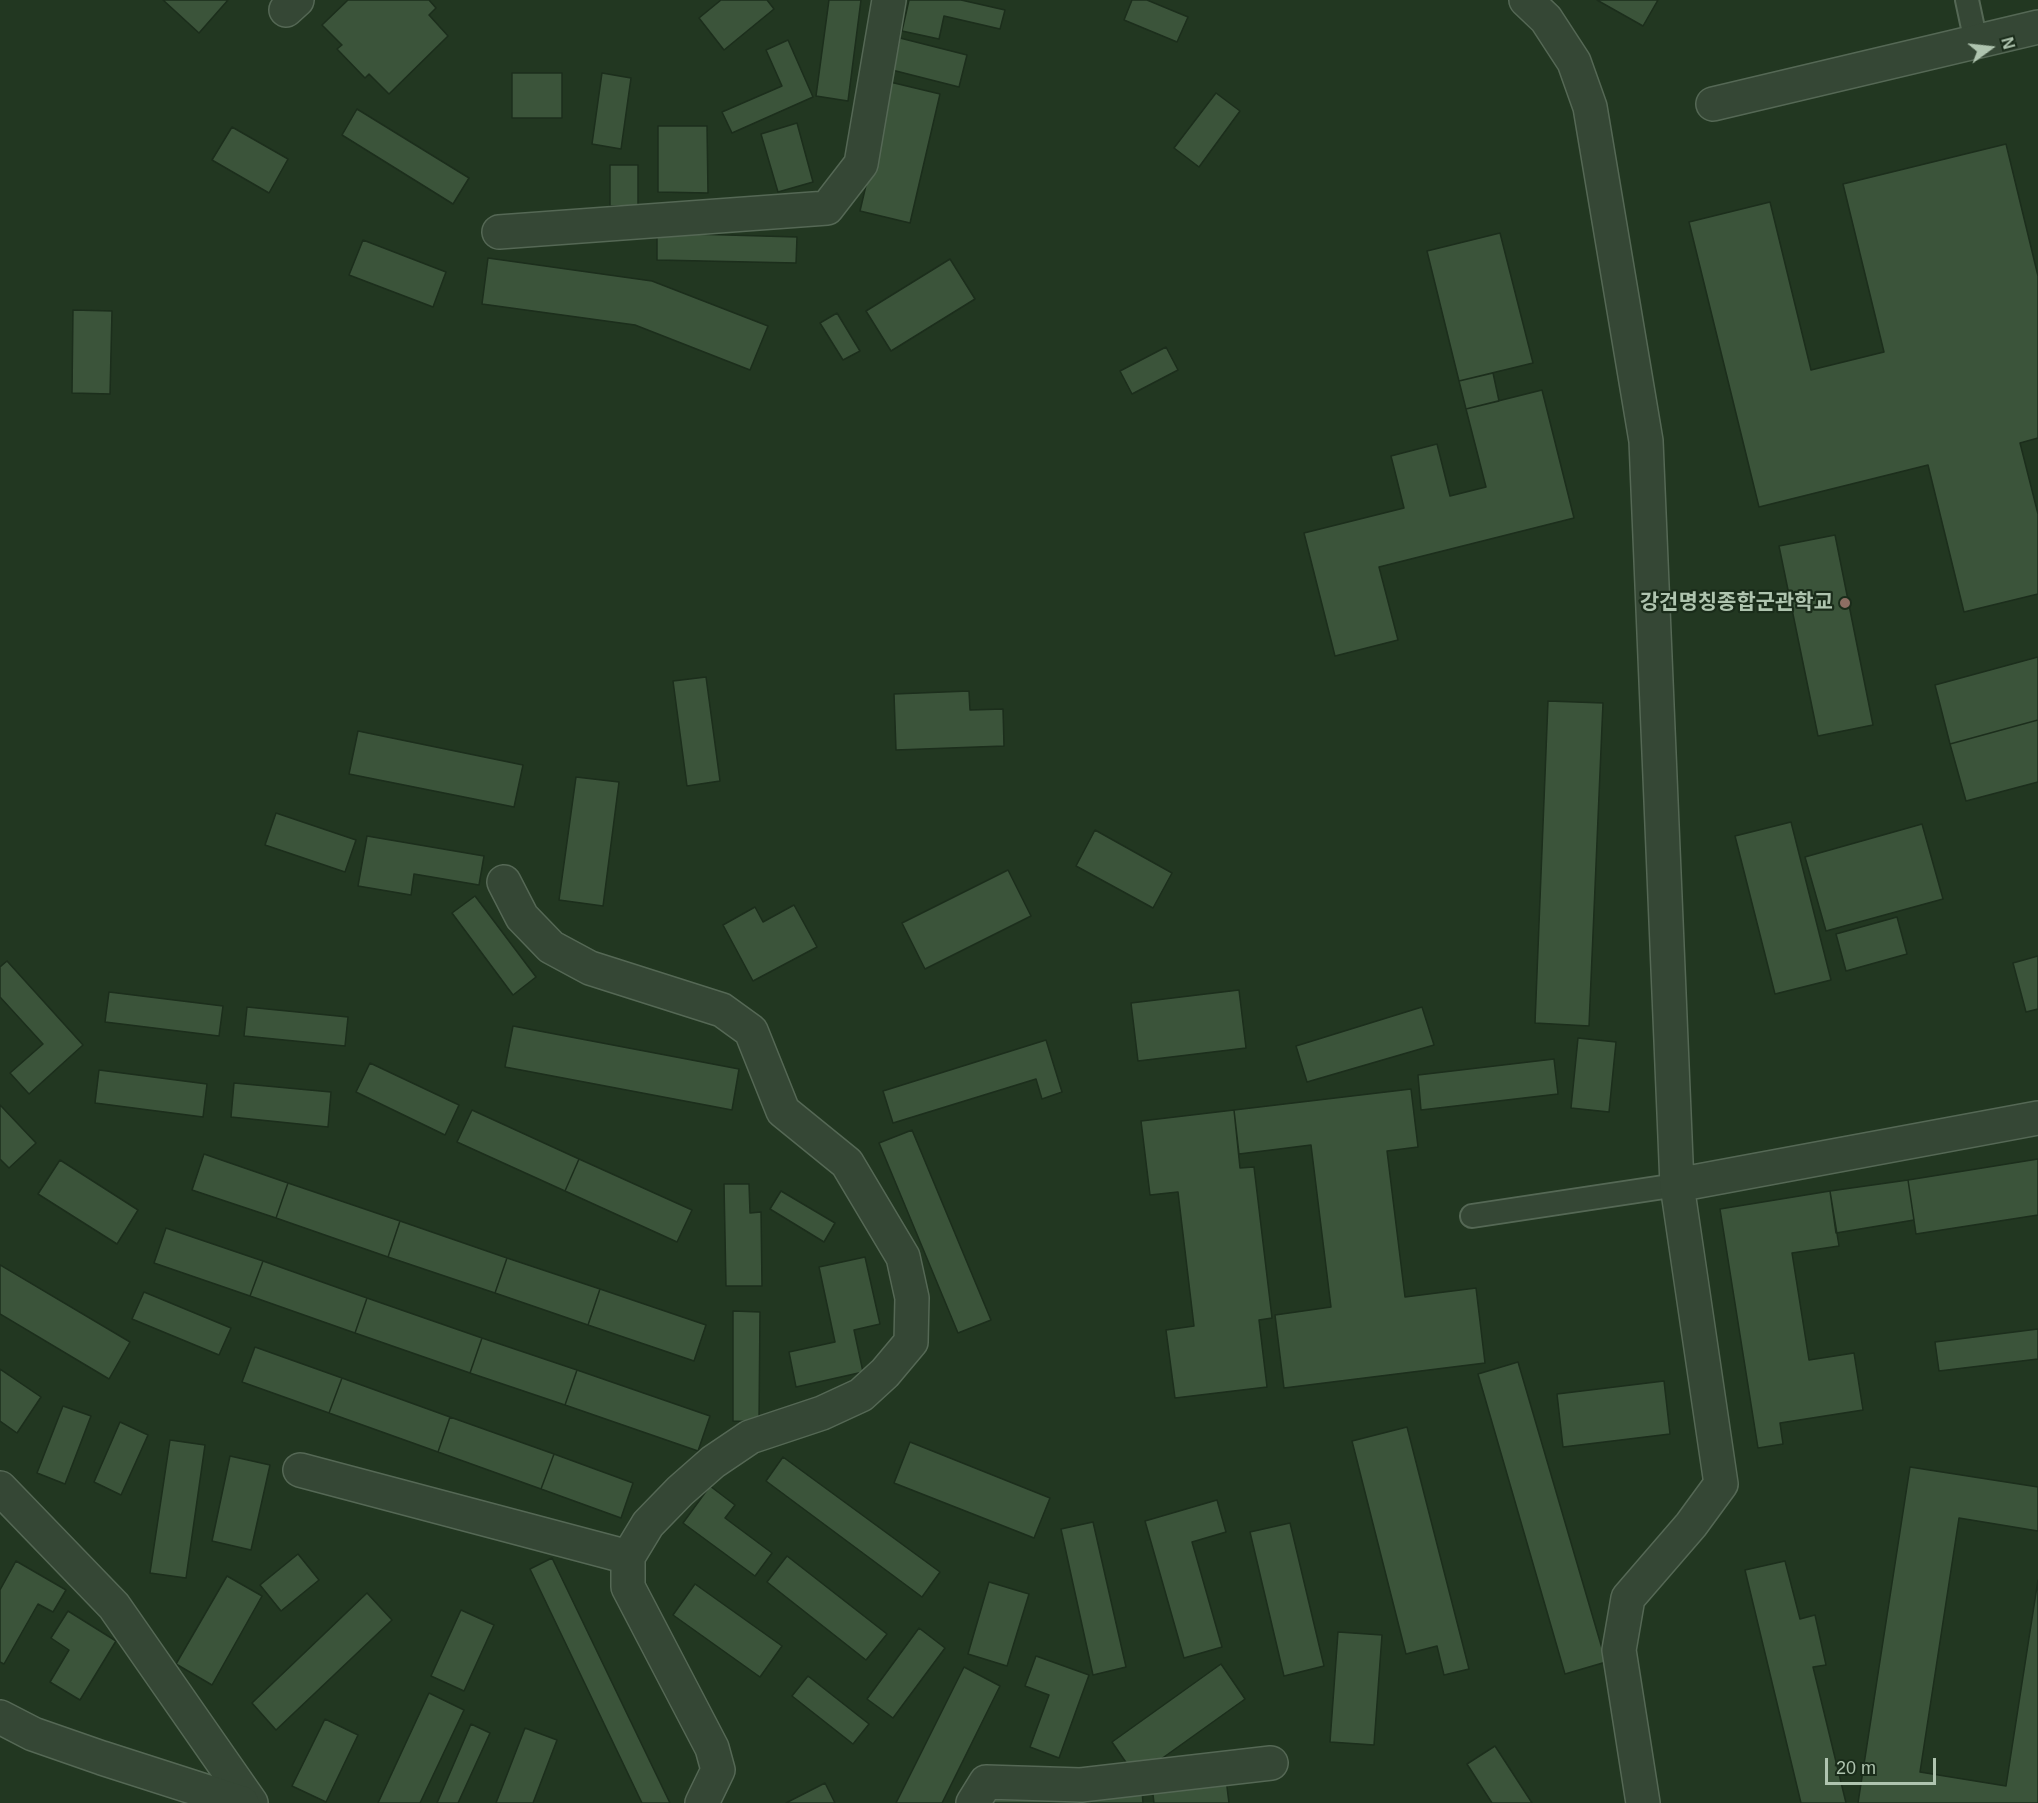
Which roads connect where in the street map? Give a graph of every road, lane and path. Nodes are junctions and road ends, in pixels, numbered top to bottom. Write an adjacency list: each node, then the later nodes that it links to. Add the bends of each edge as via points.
1 (889, 0): 7 (street, via 861,164 827,208)
2 (1526, 0): 10 (street, via 1546,19 1574,62 1590,107 1646,441)
3 (1967, 0): 5 (lane)
4 (2038, 27): 5 (street)
5 (1976, 42): 6 (street)
6 (1713, 104)
7 (499, 232)
8 (504, 882): 14 (street, via 522,917 551,947 590,968 722,1010 751,1031 783,1111 847,1162 903,1257 912,1298 911,1342 861,1395 822,1413 750,1437 713,1462 648,1524)
9 (2038, 1118): 10 (street)
10 (1677, 1185): 11 (lane); 21 (street, via 1721,1484 1628,1598 1619,1650)
11 (1472, 1216)
12 (300, 1470): 14 (street)
13 (0, 1488): 18 (street, via 114,1606)
14 (627, 1557): 19 (street, via 628,1587 712,1748 718,1770)
15 (0, 1717): 17 (street, via 33,1734)
16 (1271, 1763): 20 (street, via 1081,1785 986,1782)
17 (242, 1803)
18 (251, 1803)
19 (702, 1803)
20 (973, 1803)
21 (1643, 1803)

